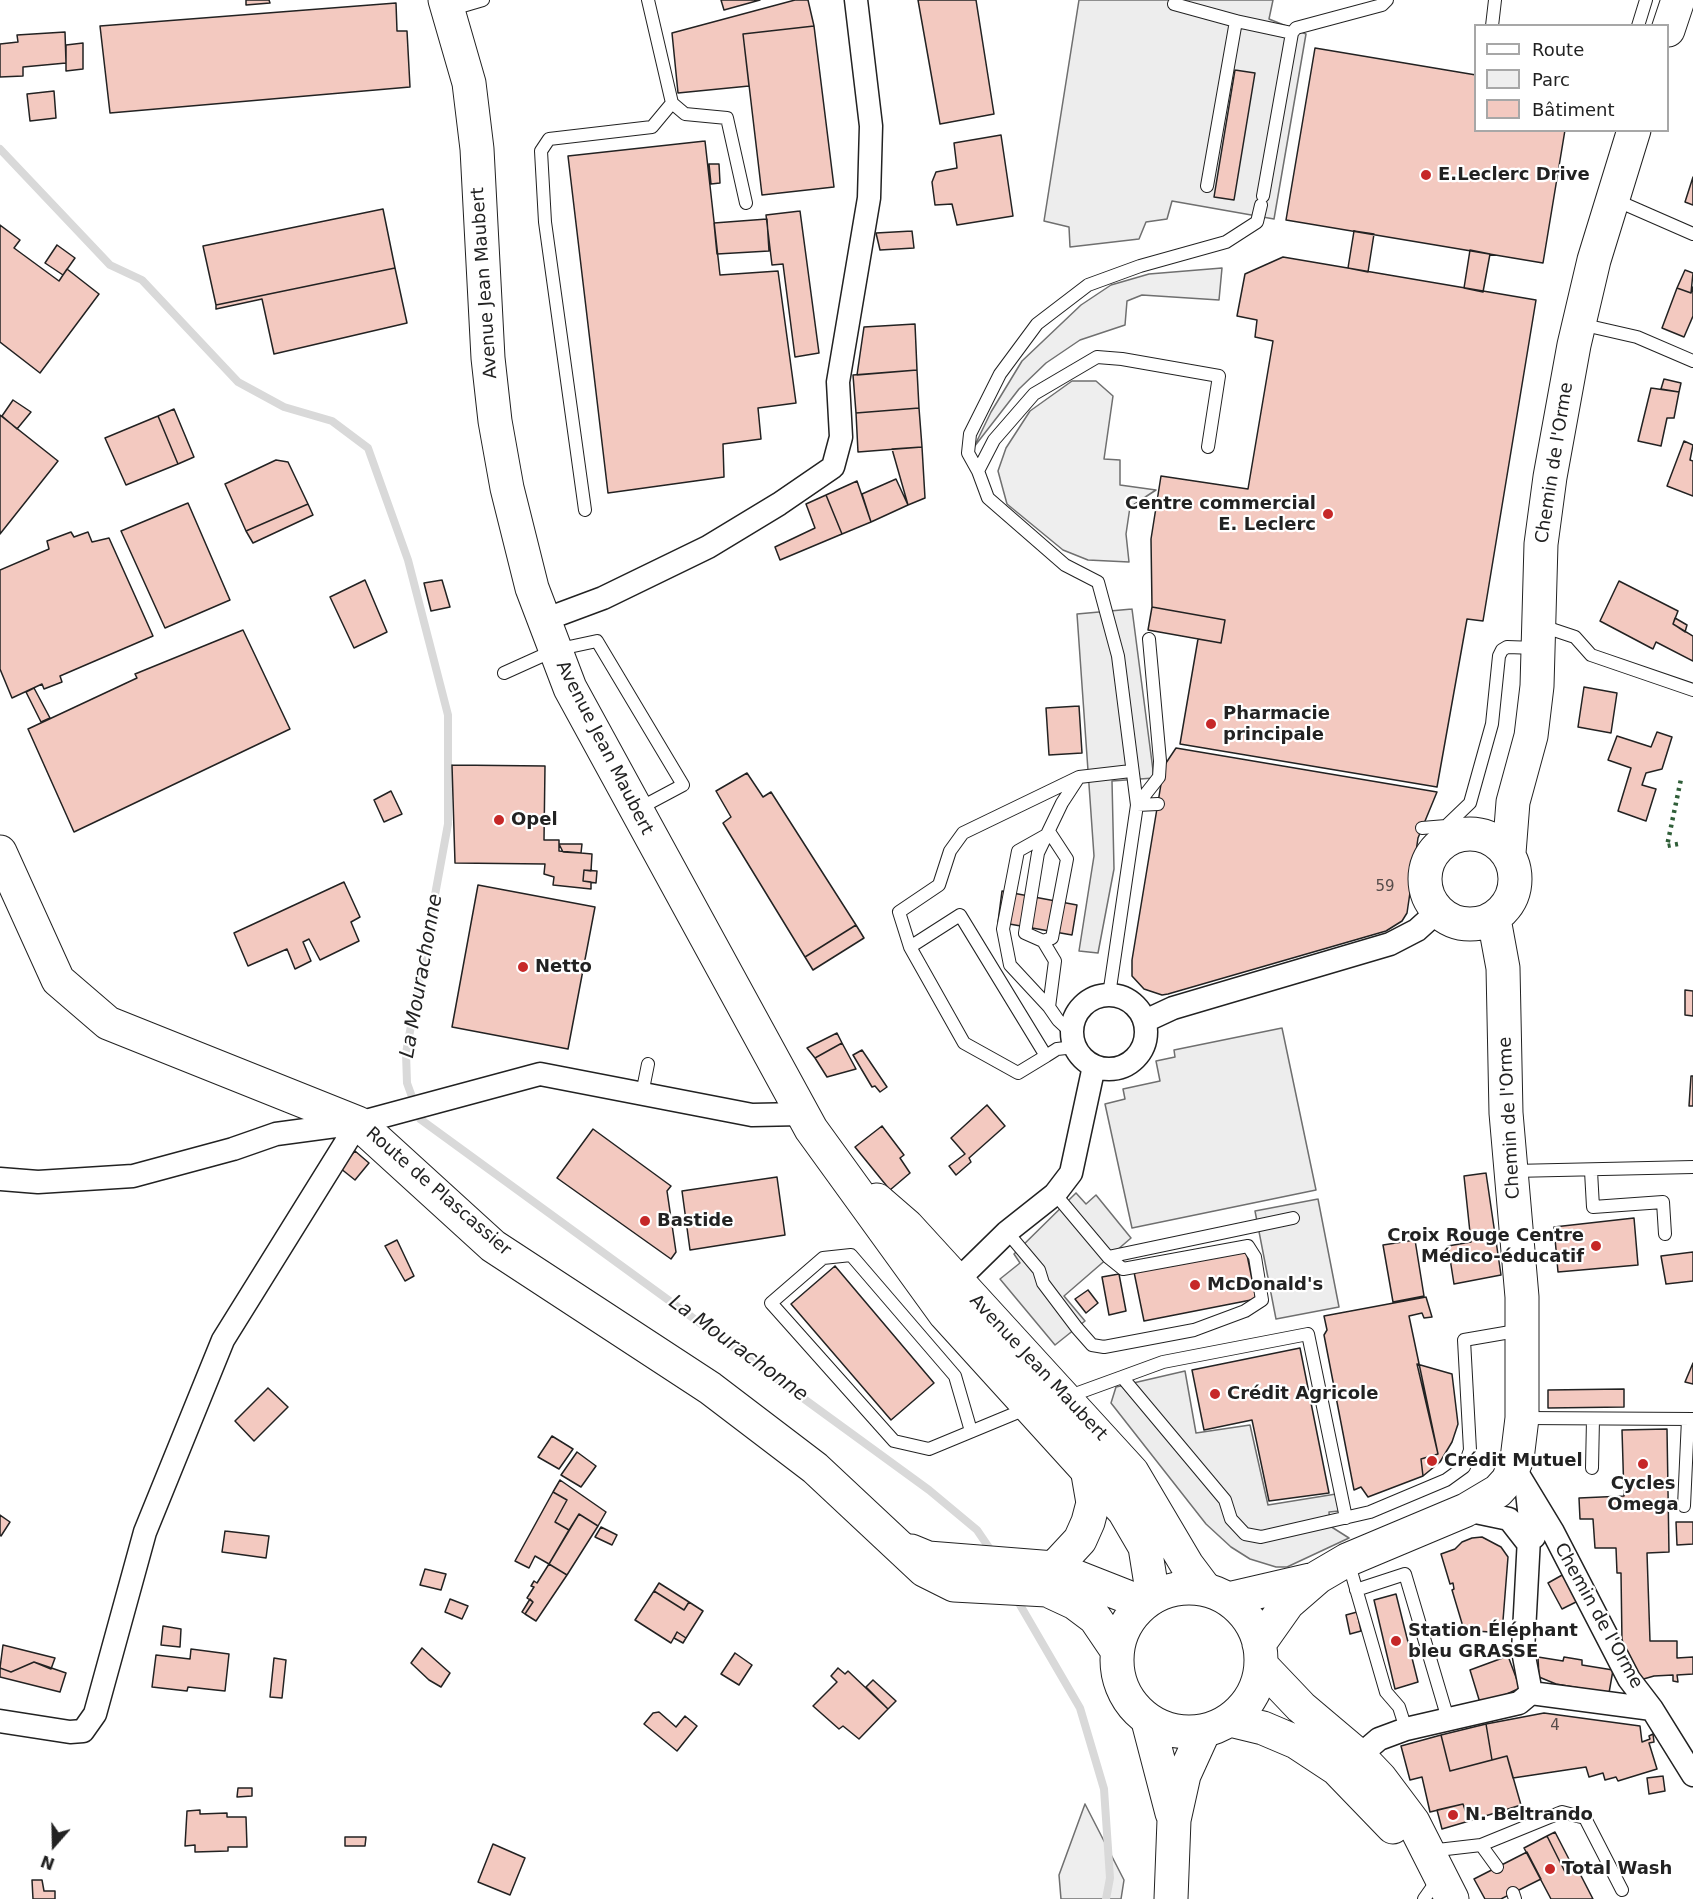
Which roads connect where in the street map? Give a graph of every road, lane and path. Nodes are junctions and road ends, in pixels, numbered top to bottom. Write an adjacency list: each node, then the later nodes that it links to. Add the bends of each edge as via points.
1 (483, 0): 9 (lane)
2 (648, 0): 15 (lane)
3 (856, 0): 26 (street, via 871,126 869,198 838,382 841,437 833,467 708,547 603,598)
4 (1387, 0): 14 (lane, via 1382,5 1296,28)
5 (1495, 0): 11 (lane)
6 (1646, 0): 12 (lane)
7 (1678, 0): 13 (street)
8 (1174, 4): 10 (lane)
9 (447, 5): 26 (street, Avenue Jean Maubert, via 469,83 477,149 495,421 520,546)
10 (1236, 21): 14 (lane); 17 (lane)
11 (1492, 24)
12 (1639, 24)
13 (1669, 27)
14 (1292, 33): 24 (lane, via 1257,222 1226,242 1088,285 1037,324 1000,374 970,434 968,453)
15 (672, 102): 19 (lane, via 685,114 727,118); 25 (lane, via 652,127 549,139 542,152 545,222)
16 (1633, 132): 18 (street, Chemin de l'Orme)
17 (1207, 186)
18 (1612, 198): 20 (lane); 21 (street, Chemin de l'Orme)
19 (746, 203)
20 (1693, 234)
21 (1579, 323): 22 (lane, via 1637,338); 27 (street, Chemin de l'Orme, via 1541,544)
22 (1693, 362)
23 (1208, 447): 24 (lane, via 1219,376 1098,357 1034,394 994,440)
24 (978, 471): 32 (lane, via 988,498 1065,565 1098,582 1118,656)
25 (585, 510)
26 (543, 620): 29 (street, Avenue Jean Maubert)
27 (1537, 636): 31 (lane, via 1575,637 1591,655); 34 (street, Chemin de l'Orme, via 1531,736); 38 (lane, via 1502,650 1499,656 1492,724 1470,802 1446,826)
28 (1149, 639): 36 (lane, via 1159,777)
29 (555, 650): 30 (lane); 37 (street, Avenue Jean Maubert, via 570,688); 37 (lane, via 597,641 683,785)
30 (504, 673)
31 (1693, 690)
32 (1131, 771): 33 (lane); 36 (lane)
33 (1079, 777): 39 (lane, via 1062,802); 46 (lane, via 963,833 950,850 939,885 899,912)
34 (1514, 802): 40 (street, Chemin de l'Orme); 42 (street, Chemin de l'Orme)
35 (1158, 804): 36 (lane)
36 (1137, 805): 47 (lane)
37 (637, 810): 55 (street, Avenue Jean Maubert)
38 (1422, 828)
39 (1050, 833): 45 (lane, via 1066,859 1052,938); 45 (lane, via 1038,854 1025,933); 48 (lane, via 1018,851 1003,929 1010,965)
40 (1482, 835): 42 (street); 43 (street, via 1453,837 1431,856 1425,870 1425,885)
41 (0, 852): 56 (street, Route de Plascassier, via 58,980 108,1023)
42 (1509, 854): 44 (street, via 1516,879 1514,895)
43 (1438, 911): 44 (street, via 1464,925); 49 (street, via 1417,930 1390,944 1173,1008)
44 (1494, 919): 59 (street, Chemin de l'Orme, via 1503,968 1506,1113)
45 (1043, 941): 48 (lane, via 1055,961)
46 (910, 947): 51 (lane, via 964,1043 1018,1073); 51 (lane, via 960,915)
47 (1109, 995): 49 (street, via 1131,1002); 50 (street, via 1087,1003 1079,1011)
48 (1049, 1007): 50 (lane)
49 (1145, 1021): 53 (street, via 1143,1047 1136,1058 1115,1069)
50 (1074, 1040): 51 (lane); 53 (street, via 1082,1058)
51 (1046, 1056)
52 (648, 1064): 54 (lane)
53 (1094, 1066): 62 (street, via 1074,1165)
54 (642, 1094): 55 (street, via 752,1115); 56 (street, via 540,1074)
55 (802, 1114): 58 (street, Avenue Jean Maubert)
56 (358, 1123): 61 (street, via 276,1134 133,1176 38,1182); 84 (street, Route de Plascassier, via 493,1246 710,1388 815,1468 924,1570 954,1585 963,1573); 94 (street, via 223,1340 145,1532 95,1714 83,1731 70,1732)
57 (1693, 1167): 60 (lane)
58 (843, 1170): 67 (street, Avenue Jean Maubert, via 907,1226); 71 (street, Avenue Jean Maubert, via 945,1314)
59 (1512, 1171): 60 (lane); 68 (street, Chemin de l'Orme)
60 (1591, 1171): 65 (lane, via 1593,1207 1663,1202)
61 (0, 1179)
62 (1055, 1194): 64 (street); 66 (lane)
63 (1293, 1218): 66 (lane)
64 (1007, 1232): 66 (lane, via 1092,1344 1104,1347 1194,1330 1245,1311 1262,1300 1255,1257 1248,1246 1123,1269); 67 (street)
65 (1665, 1234)
66 (1108, 1257)
67 (957, 1281): 70 (street, Avenue Jean Maubert); 71 (street, via 956,1305 1040,1400)
68 (1523, 1330): 72 (street, Chemin de l'Orme); 81 (lane, via 1464,1340 1470,1450 1464,1467 1446,1480)
69 (1122, 1377): 70 (lane); 81 (lane, via 1225,1500 1231,1519 1245,1534 1261,1538); 81 (lane, via 1163,1362 1308,1334)
70 (1066, 1397): 87 (street, Avenue Jean Maubert, via 1132,1472 1187,1564)
71 (1034, 1411): 75 (lane); 77 (street, Avenue Jean Maubert)
72 (1522, 1418): 73 (lane); 78 (street, Chemin de l'Orme)
73 (1593, 1419): 74 (lane); 76 (lane)
74 (1690, 1419): 79 (lane)
75 (971, 1431): 75 (lane, via 955,1376 851,1255 823,1258 771,1304 894,1441 929,1449)
76 (1592, 1468)
77 (1088, 1474): 84 (street, via 1093,1503 1080,1539); 88 (street, Avenue Jean Maubert, via 1124,1511 1145,1547)
78 (1520, 1476): 80 (street, Chemin de l'Orme, via 1508,1480 1498,1491); 82 (street, Chemin de l'Orme); 83 (street, via 1530,1519)
79 (1684, 1506)
80 (1466, 1510): 83 (street, via 1509,1519); 85 (street, Chemin de l'Orme)
81 (1346, 1518)
82 (1552, 1532): 83 (street); 92 (street, Chemin de l'Orme, via 1629,1678)
83 (1527, 1542): 91 (street, via 1523,1651)
84 (1040, 1574): 88 (street, Route de Plascassier); 89 (street, Route de Plascassier, via 1047,1590 1095,1618)
85 (1352, 1575): 86 (street, Chemin de l'Orme); 93 (lane, via 1405,1574); 97 (lane, via 1386,1692 1400,1707)
86 (1318, 1578): 87 (street); 90 (street, via 1288,1603)
87 (1216, 1594): 88 (street, via 1169,1590); 90 (street, via 1242,1611 1253,1626)
88 (1148, 1600): 89 (street, via 1131,1616)
89 (1116, 1649): 95 (street, via 1116,1666 1126,1697)
90 (1260, 1654): 96 (street, via 1252,1696); 98 (street, via 1301,1707)
91 (1531, 1693): 92 (street); 93 (street, via 1519,1703)
92 (1652, 1709): 99 (street, Chemin de l'Orme)
93 (1448, 1719): 97 (street)
94 (0, 1720)
95 (1148, 1721): 96 (street, via 1175,1731); 100 (street)
96 (1217, 1725): 100 (street, via 1184,1775); 105 (street, via 1263,1728 1296,1742 1337,1769 1400,1834)
97 (1406, 1729): 98 (street, via 1379,1739)
98 (1359, 1756): 102 (street, via 1413,1822)
99 (1693, 1774)
100 (1174, 1820): 106 (street)
101 (1481, 1845): 102 (lane); 103 (lane); 104 (lane, via 1562,1812 1585,1818)
102 (1428, 1851): 105 (street)
103 (1497, 1867)
104 (1622, 1890)
105 (1440, 1895)
106 (1171, 1899)

